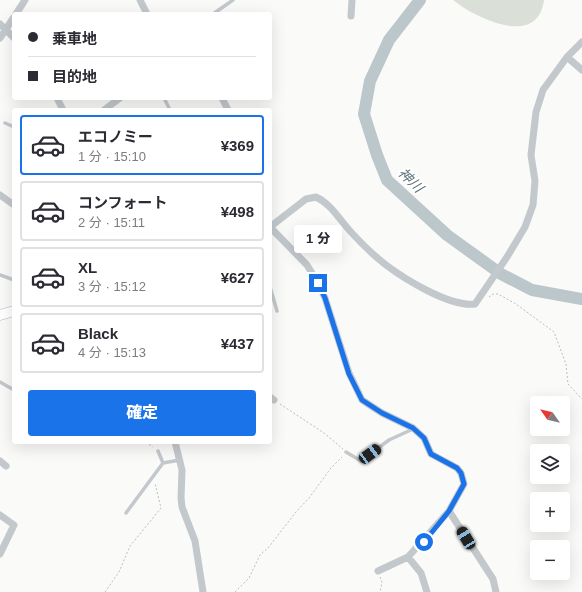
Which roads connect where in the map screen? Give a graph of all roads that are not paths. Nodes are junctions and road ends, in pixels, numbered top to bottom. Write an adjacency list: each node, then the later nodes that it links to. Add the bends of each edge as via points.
1 (25, 0): 5 (street)
2 (140, 0): 6 (street)
3 (233, 0): 7 (lane)
4 (352, 0): 8 (street)
5 (17, 12)
6 (146, 12)
7 (216, 12)
8 (350, 16)
9 (12, 20): 11 (street)
10 (0, 24): 11 (street)
11 (6, 30): 12 (street); 13 (street)
12 (12, 36)
13 (0, 38)
14 (582, 42): 15 (street)
15 (568, 57): 16 (street); 23 (street, via 543,90 536,112 531,155 535,181 533,205 524,228 475,304 456,303 414,283 386,264 316,196 306,199)
16 (582, 70)
17 (117, 100): 18 (street)
18 (107, 108)
19 (5, 123): 20 (lane)
20 (12, 126)
21 (0, 195): 22 (street)
22 (12, 204)
23 (272, 225)
24 (272, 229): 33 (street, via 307,265 318,283 349,374 362,400)
25 (0, 275): 26 (lane)
26 (12, 279)
27 (272, 294): 28 (lane)
28 (277, 311)
29 (12, 312): 30 (street)
30 (0, 315)
31 (0, 382): 32 (lane)
32 (12, 389)
33 (413, 428): 36 (lane, via 389,440 361,461); 39 (street, via 424,438 431,454 457,468 461,473 464,484)
34 (175, 444): 37 (street)
35 (158, 451): 38 (lane)
36 (346, 452)
37 (180, 460): 38 (lane); 45 (street, via 182,507 195,541)
38 (163, 463): 40 (lane)
39 (449, 511): 43 (street); 47 (street, via 493,579)
40 (126, 513)
41 (0, 515): 42 (street, via 14,525)
42 (0, 554)
43 (408, 557): 44 (street); 46 (street, via 421,573)
44 (378, 571)
45 (203, 592)
46 (427, 592)
47 (496, 592)

